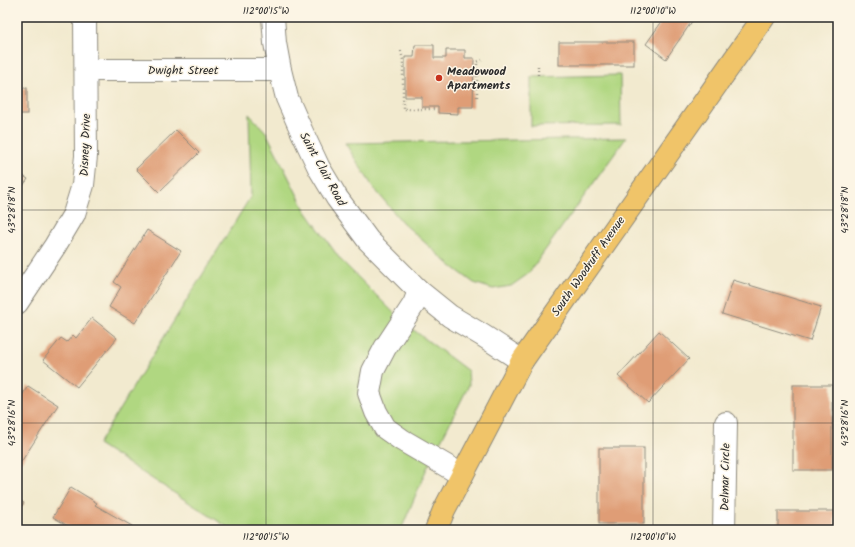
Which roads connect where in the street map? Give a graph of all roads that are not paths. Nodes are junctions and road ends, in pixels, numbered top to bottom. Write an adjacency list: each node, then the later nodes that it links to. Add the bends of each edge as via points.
1 (85, 17): 4 (street, Disney Drive)
2 (274, 17): 5 (street, Saint Clair Road)
3 (764, 17): 9 (main road, South Woodruff Avenue)
4 (86, 70): 5 (street, Dwight Street); 6 (street, Disney Drive, via 86,156 83,185 74,214 55,246)
5 (280, 70): 7 (street, Saint Clair Road, via 287,98 302,132 337,198 368,240)
6 (23, 278): 8 (street, Disney Drive)
7 (419, 291): 9 (street, Saint Clair Road, via 450,316); 11 (street, via 414,304 373,371 369,393 385,428)
8 (17, 303)
9 (522, 361): 11 (main road, South Woodruff Avenue)
10 (726, 423): 13 (street, Delmar Circle)
11 (462, 475): 12 (main road, South Woodruff Avenue)
12 (436, 530)
13 (724, 530)

